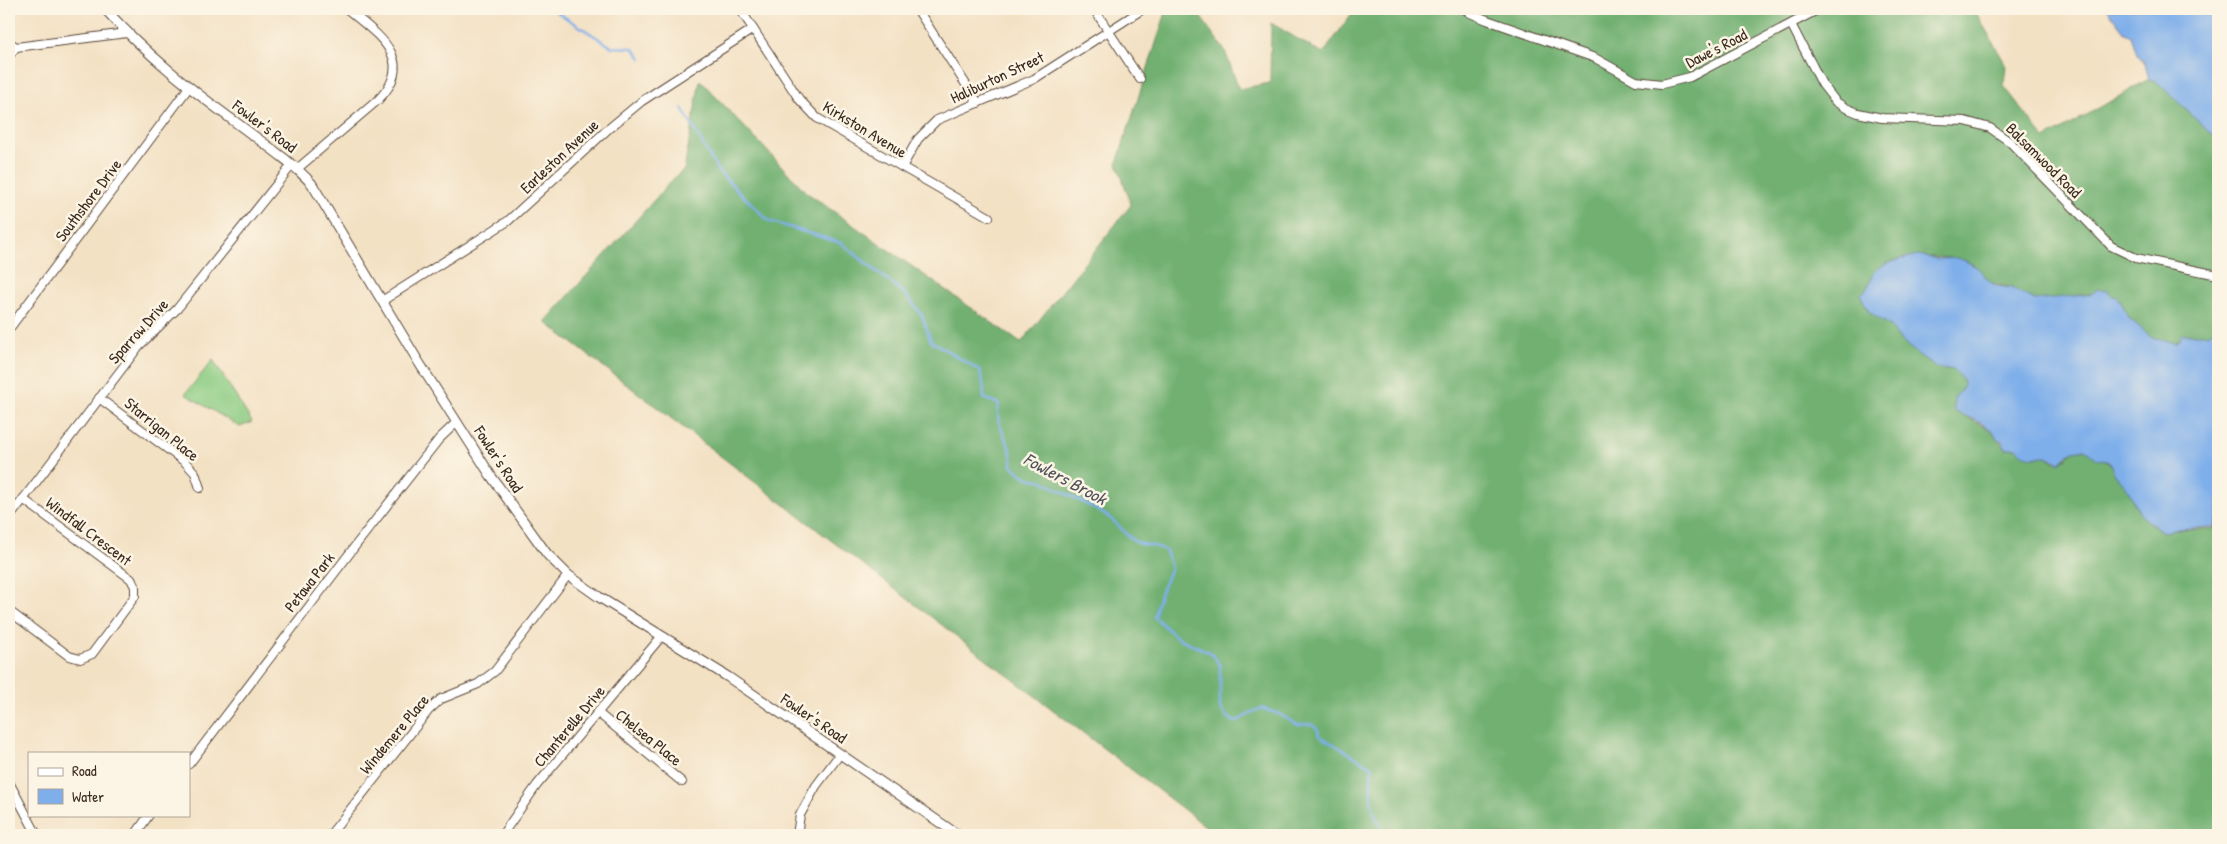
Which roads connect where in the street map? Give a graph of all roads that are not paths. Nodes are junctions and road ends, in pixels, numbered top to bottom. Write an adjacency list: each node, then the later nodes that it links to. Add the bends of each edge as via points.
1 (105, 9): 12 (street, Fowler's Road)
2 (347, 9): 19 (street, Sparrow Drive, via 389,48 396,64 394,77 378,100)
3 (740, 9): 10 (street, Kirkston Avenue)
4 (917, 9): 18 (street)
5 (1094, 9): 11 (street)
6 (1143, 9): 11 (street, Haliburton Street)
7 (1465, 9): 9 (street, Dawe's Road, via 1487,20 1595,58 1625,76 1648,84 1690,77)
8 (1820, 9): 9 (street, Dawe's Road)
9 (1791, 24): 22 (street, Balsamwood Road, via 1822,84 1836,102 1846,108 1882,118 1965,121 1990,128 2010,142 2111,246 2136,258)
10 (753, 29): 20 (street, Kirkston Avenue, via 807,109 828,126); 23 (street, Earleston Avenue, via 624,115 508,220)
11 (1108, 31): 16 (street); 18 (street, Haliburton Street, via 1034,79)
12 (127, 33): 14 (street); 17 (street, Fowler's Road)
13 (9, 42): 14 (street)
14 (16, 47): 15 (street)
15 (9, 56)
16 (1140, 79)
17 (189, 87): 19 (street, Fowler's Road); 24 (street, Southshore Drive)
18 (978, 103): 20 (street, Haliburton Street, via 930,125)
19 (294, 167): 23 (street, Fowler's Road, via 321,196); 25 (street, Sparrow Drive, via 177,309 139,346)
20 (902, 168): 21 (street, Kirkston Avenue)
21 (989, 217)
22 (2218, 276)
23 (382, 301): 26 (street, Fowler's Road)
24 (9, 329)
25 (100, 398): 27 (street, Starrigan Place, via 185,462 195,473); 28 (street, Sparrow Drive)
26 (457, 422): 30 (street, Fowler's Road, via 517,515); 35 (street, Petawa Park, via 439,439 359,540)
27 (200, 488)
28 (23, 499): 29 (street, Sparrow Drive); 31 (street, Windfall Crescent, via 131,579 135,596 92,654 80,659 69,656)
29 (9, 518)
30 (568, 575): 32 (street, Fowler's Road); 41 (street, Windemere Place, via 495,671 478,684 441,699 429,710)
31 (9, 611)
32 (661, 637): 33 (street, Chanterelle Drive); 34 (street, Fowler's Road)
33 (598, 713): 37 (street, Chelsea Place); 42 (street, Chanterelle Drive, via 537,786)
34 (840, 754): 43 (street, via 816,786 800,815); 44 (street, Fowler's Road)
35 (190, 763)
36 (9, 782): 39 (street)
37 (682, 782)
38 (148, 816): 40 (street)
39 (36, 835)
40 (136, 835)
41 (330, 835)
42 (502, 835)
43 (797, 835)
44 (958, 835)

